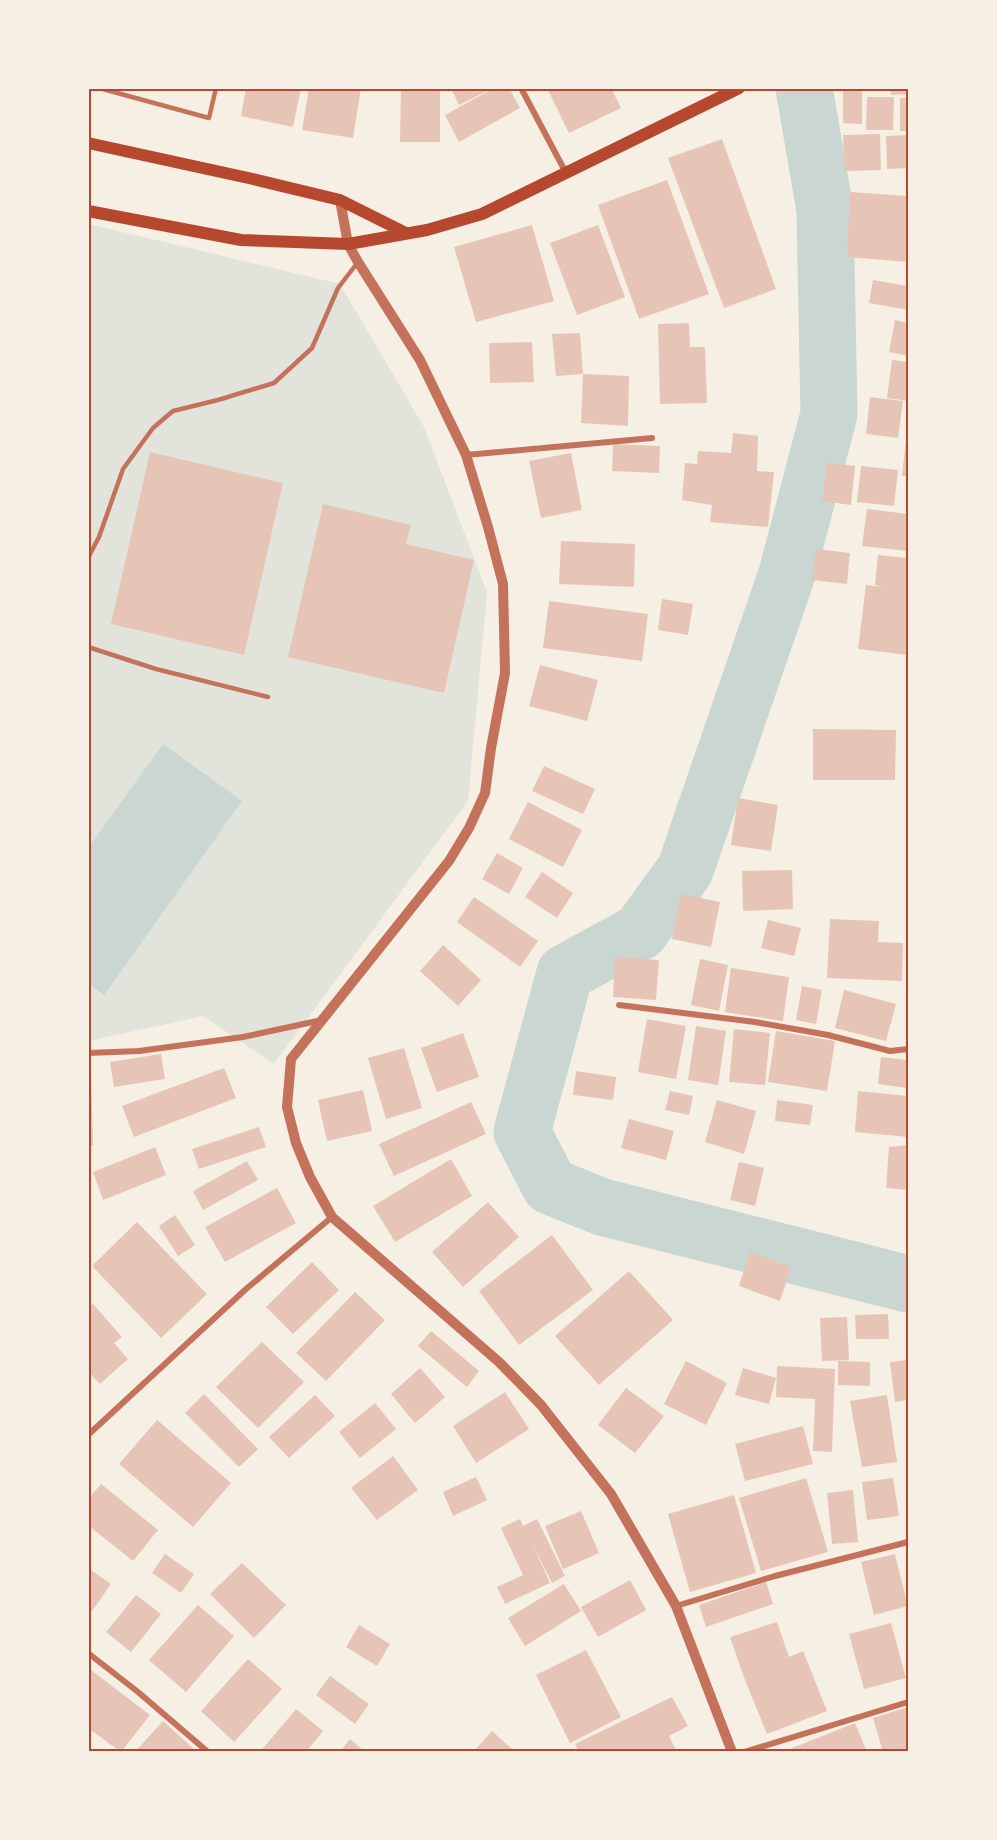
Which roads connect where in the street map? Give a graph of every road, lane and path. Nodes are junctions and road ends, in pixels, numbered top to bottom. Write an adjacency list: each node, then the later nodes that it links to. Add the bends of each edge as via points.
1 (99, 88): 2 (lane, via 209,118)
2 (216, 88)
3 (521, 88): 6 (street)
4 (739, 88): 6 (main road)
5 (88, 143): 7 (main road)
6 (566, 174): 9 (main road, via 482,214)
7 (340, 200): 9 (main road); 10 (street)
8 (88, 211): 10 (main road, via 241,240)
9 (406, 233): 10 (main road)
10 (348, 244): 11 (street)
11 (358, 262): 13 (street, via 420,360); 14 (lane, via 339,288 312,348 274,383 173,411 153,428 123,469)
12 (652, 438): 13 (street)
13 (466, 455): 18 (street, via 503,584 505,673 485,793 449,861)
14 (88, 558)
15 (88, 647): 16 (lane)
16 (268, 697)
17 (619, 1005): 19 (street, via 755,1022 890,1051)
18 (323, 1019): 20 (street, via 243,1037 139,1051); 21 (street, via 291,1059 287,1107 310,1178)
19 (909, 1049)
20 (88, 1053)
21 (332, 1217): 22 (street, via 246,1289); 24 (street, via 499,1362 542,1405 610,1494)
22 (88, 1435)
23 (909, 1542): 24 (street)
24 (676, 1606): 29 (street)
25 (88, 1653): 28 (street)
26 (909, 1702): 27 (street)
27 (758, 1750): 30 (street)
28 (208, 1752)
29 (732, 1752)
30 (744, 1752)

